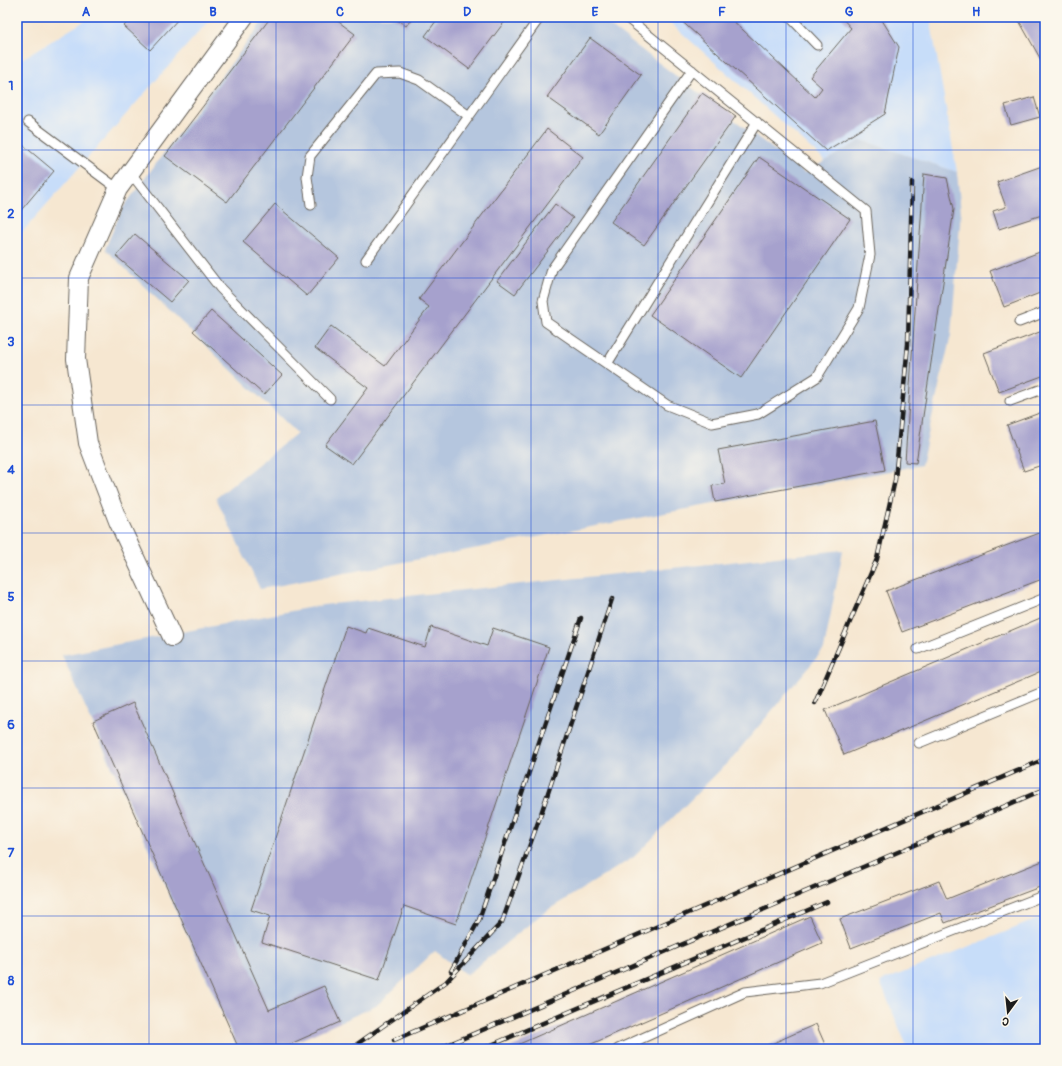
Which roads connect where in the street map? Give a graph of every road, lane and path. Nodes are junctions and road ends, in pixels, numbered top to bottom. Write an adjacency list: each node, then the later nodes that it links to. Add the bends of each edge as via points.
1 (244, 17): 10 (street)
2 (540, 17): 7 (lane)
3 (626, 17): 6 (lane)
4 (790, 17): 5 (lane)
5 (817, 45)
6 (692, 70): 9 (lane); 16 (lane, via 552,270 543,301 546,322)
7 (469, 116): 12 (lane, via 420,80 400,73 376,74 310,156 307,177); 13 (lane)
8 (28, 122): 11 (lane)
9 (757, 122): 16 (lane); 16 (lane, via 866,211 870,255 859,308 818,377 758,414 712,423 667,405)
10 (130, 172): 11 (street); 18 (lane, via 220,288)
11 (118, 189): 21 (street, via 79,278 76,359 88,443 118,521)
12 (311, 205)
13 (366, 260)
14 (1045, 312): 15 (lane)
15 (1019, 322)
16 (607, 364)
17 (1045, 388): 19 (lane)
18 (330, 399)
19 (1010, 401)
20 (1045, 598): 22 (lane)
21 (172, 637)
22 (918, 649)
23 (1045, 691): 24 (lane)
24 (919, 743)
25 (1045, 895): 26 (lane, via 820,983 745,992)
26 (618, 1049)

